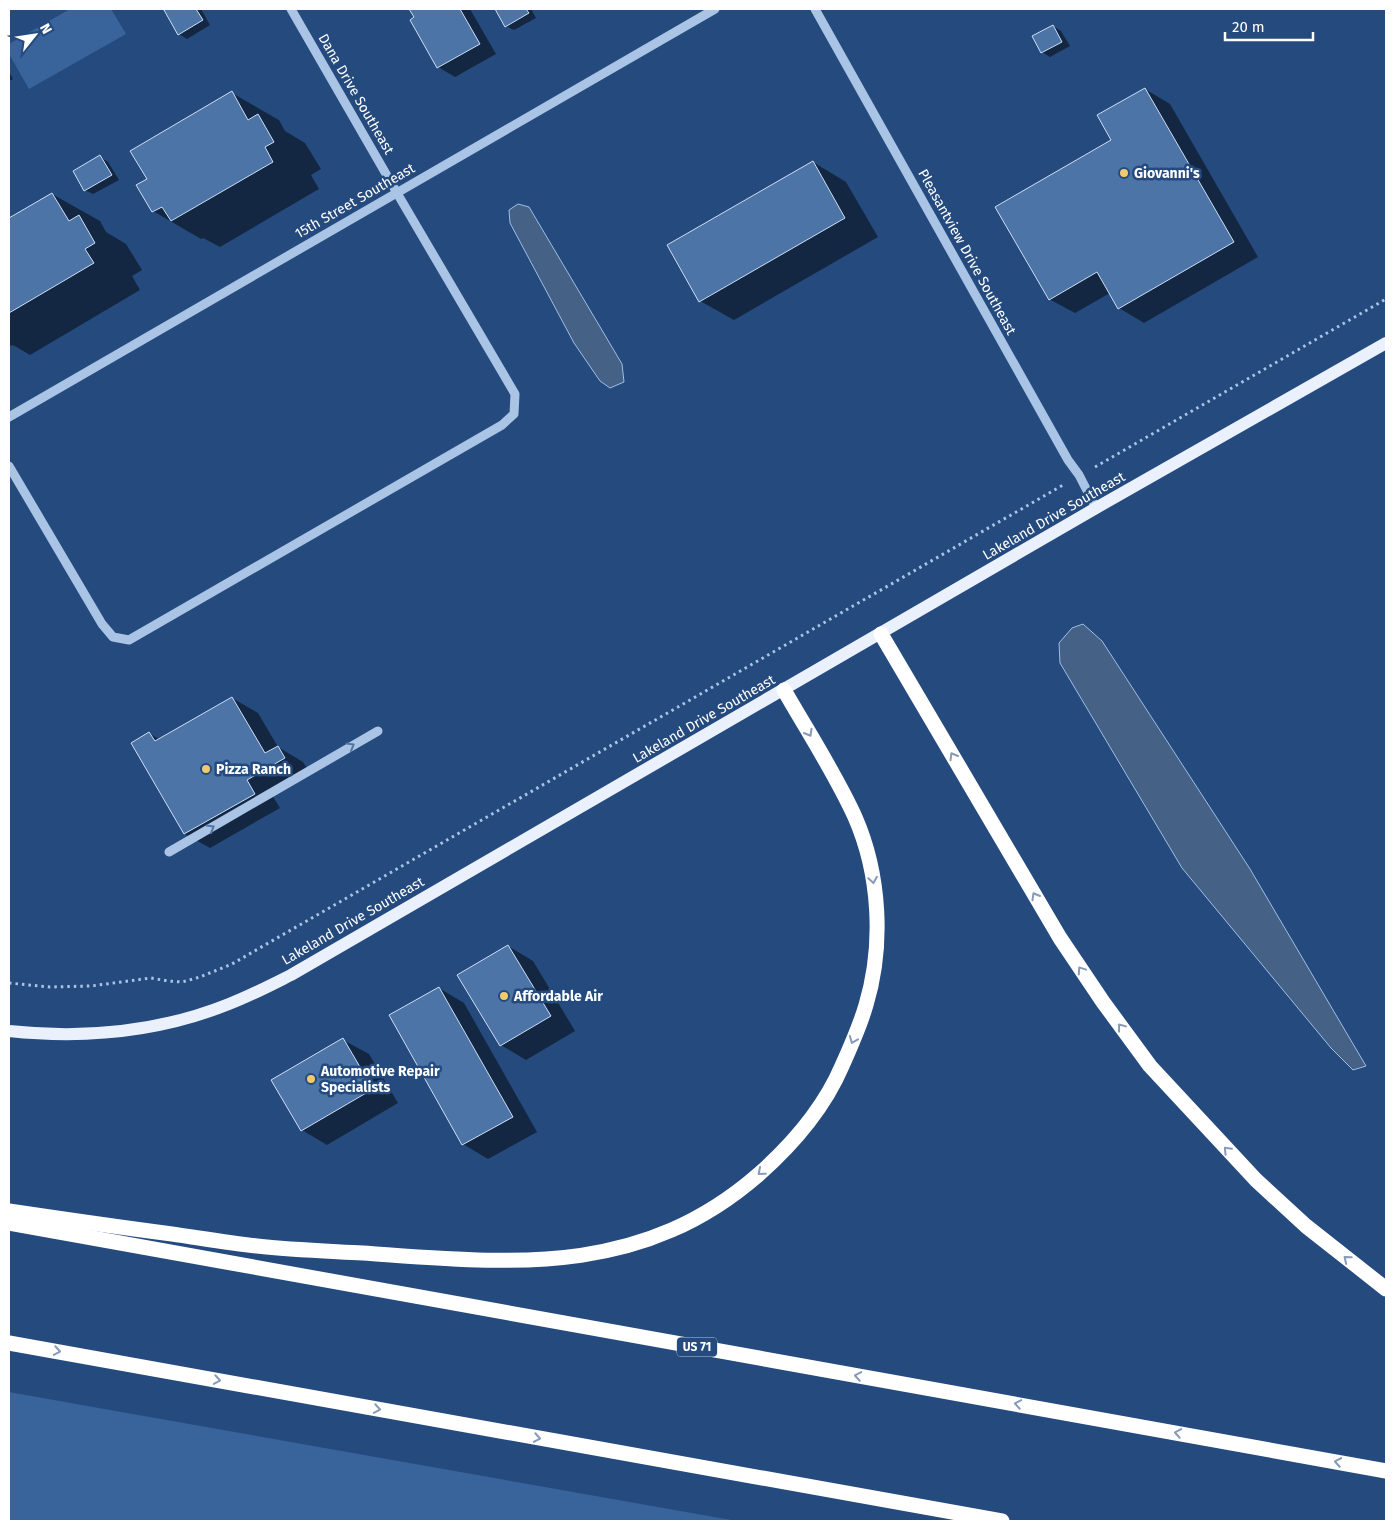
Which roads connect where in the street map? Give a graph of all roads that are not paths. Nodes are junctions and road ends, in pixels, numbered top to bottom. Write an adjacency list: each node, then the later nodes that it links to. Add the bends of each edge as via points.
1 (292, 9): 4 (street, Dana Drive Southeast)
2 (715, 9): 4 (street, 15th Street Southeast)
3 (815, 9): 8 (street, Pleasantview Drive Southeast)
4 (397, 193): 6 (street, 15th Street Southeast); 7 (street, Dana Drive Southeast, via 515,394 514,414 502,426 129,640 113,637 102,624)
5 (1386, 343): 8 (main road, Lakeland Drive Southeast)
6 (9, 417)
7 (9, 466)
8 (1096, 508): 9 (main road, Lakeland Drive Southeast)
9 (881, 634): 10 (main road, Lakeland Drive Southeast); 16 (highway, one-way to 9, via 1306,1226 1256,1180 1150,1066 1060,938)
10 (784, 690): 13 (main road, Lakeland Drive Southeast, via 291,975 229,1004 191,1017 129,1030 61,1035); 14 (highway, one-way to 14, via 835,779 867,850 874,885 874,964 867,1004 853,1042 838,1076 818,1108 771,1164 715,1207 650,1239 616,1249 578,1257 483,1261 256,1246)
11 (378, 731): 12 (street, one-way to 11)
12 (169, 852)
13 (9, 1031)
14 (9, 1211)
15 (9, 1223): 18 (highway, US 71, one-way to 15)
16 (1386, 1289)
17 (9, 1343): 19 (highway, one-way to 19)
18 (1386, 1470)
19 (1002, 1521)

